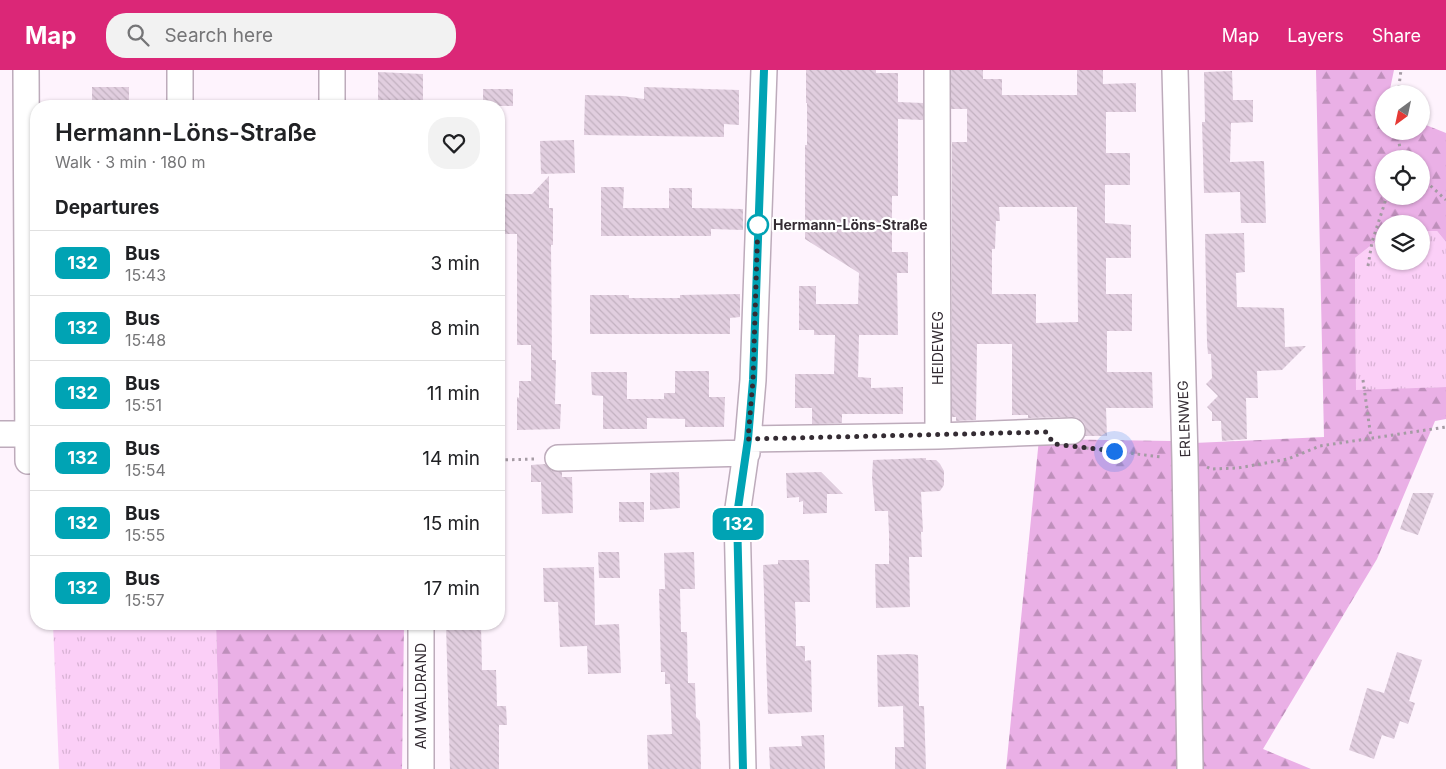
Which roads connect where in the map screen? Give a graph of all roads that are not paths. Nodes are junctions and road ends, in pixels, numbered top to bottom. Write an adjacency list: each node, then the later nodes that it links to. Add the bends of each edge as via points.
1 (26, 70): 10 (street)
2 (180, 70): 7 (street)
3 (332, 70): 8 (street)
4 (764, 70): 13 (street)
5 (937, 70): 11 (street, HEIDEWEG)
6 (1175, 70): 19 (street, ERLENWEG)
7 (180, 100)
8 (332, 100)
9 (0, 434): 10 (street)
10 (27, 434): 15 (street)
11 (938, 436): 12 (street); 13 (street)
12 (1076, 439)
13 (748, 446): 14 (street); 18 (street, via 737,515)
14 (558, 458)
15 (28, 461)
16 (421, 630): 17 (street, AM WALDRAND)
17 (421, 769)
18 (743, 769)
19 (1190, 769)

